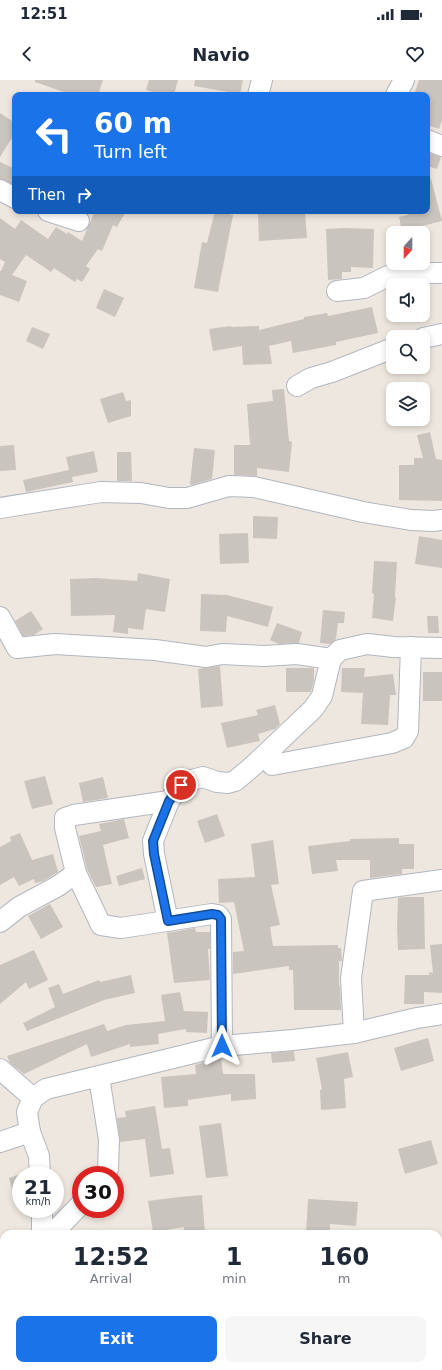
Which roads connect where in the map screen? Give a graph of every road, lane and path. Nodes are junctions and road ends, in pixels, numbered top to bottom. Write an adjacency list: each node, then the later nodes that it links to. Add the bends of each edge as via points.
1 (262, 80): 3 (street)
2 (404, 80): 4 (street)
3 (259, 92)
4 (398, 92)
5 (430, 141): 6 (street)
6 (442, 146)
7 (0, 190): 8 (street)
8 (12, 196)
9 (57, 214): 10 (street)
10 (79, 221)
11 (442, 273): 12 (street, via 402,273 388,276 364,288)
12 (336, 291)
13 (442, 334): 14 (street)
14 (430, 337)
15 (386, 351): 16 (street, via 311,378)
16 (298, 386)
17 (0, 508): 18 (street, via 101,492 187,498 229,486 254,487 363,512 411,520)
18 (442, 520)
19 (0, 617): 22 (street, via 17,648 55,644 155,650 206,657 222,654 297,654)
20 (410, 647): 21 (street); 22 (street, via 367,644 340,650); 23 (street, via 408,731 404,738 392,743)
21 (442, 648)
22 (331, 659): 24 (street, via 322,696 313,708 236,781 217,782 204,777 192,780 181,785)
23 (272, 765)
24 (169, 801): 25 (street, via 65,818); 27 (street, via 153,841)
25 (76, 873): 27 (street, via 101,925 121,928); 28 (street, via 19,907)
26 (442, 880): 30 (street, via 363,891 351,978)
27 (168, 921): 31 (street, via 212,914 218,915 221,919)
28 (0, 922)
29 (442, 1014): 30 (street)
30 (354, 1033): 31 (street)
31 (222, 1046): 33 (street)
32 (0, 1069): 34 (street)
33 (98, 1077): 34 (street, via 46,1089); 38 (street, via 109,1140)
34 (33, 1098): 35 (street, via 27,1112)
35 (30, 1132): 36 (street); 37 (street, via 39,1156)
36 (0, 1142)
37 (40, 1166)
38 (108, 1166)
39 (72, 1213): 42 (street)
40 (42, 1218): 41 (street)
41 (42, 1230)
42 (56, 1230)

